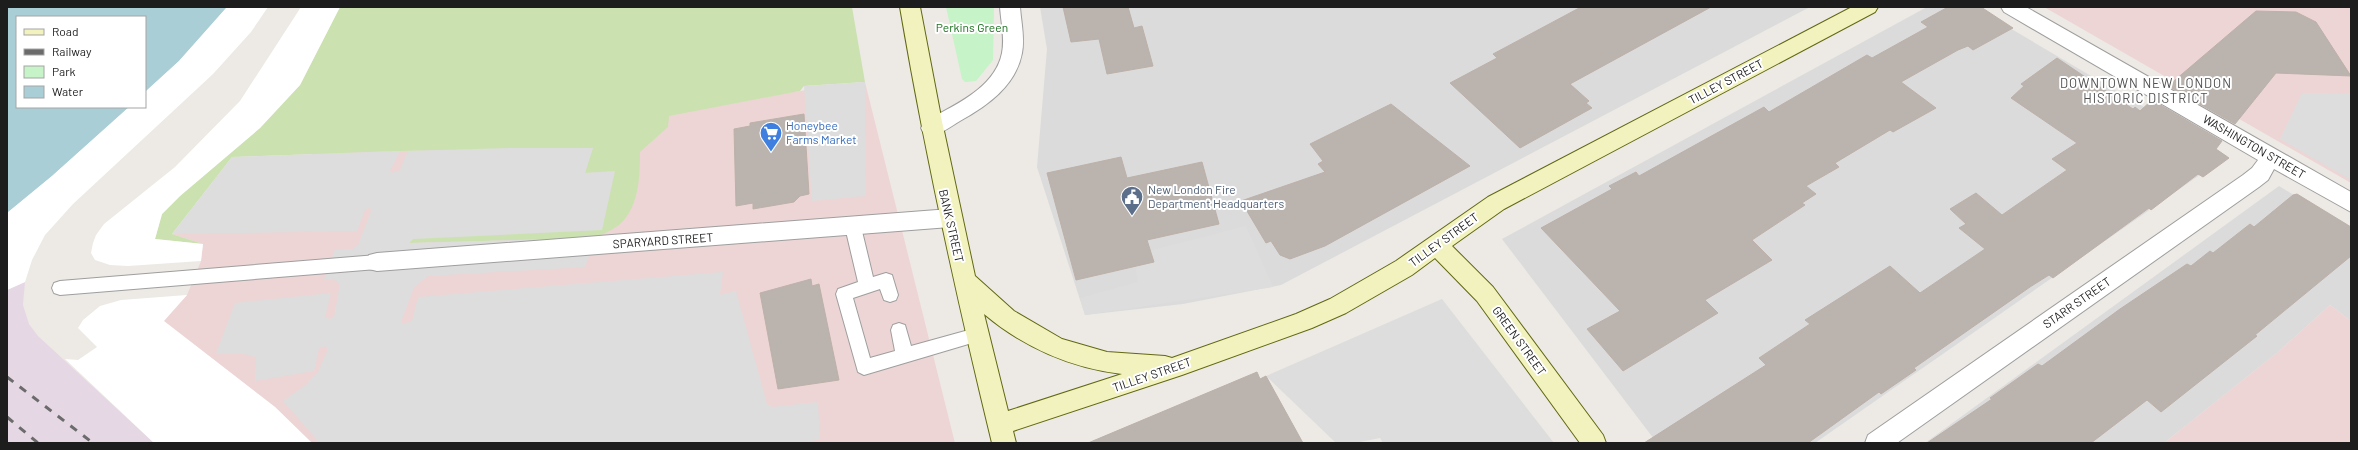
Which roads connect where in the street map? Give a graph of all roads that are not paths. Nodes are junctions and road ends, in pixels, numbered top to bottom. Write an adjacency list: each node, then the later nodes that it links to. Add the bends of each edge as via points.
1 (910, 7): 5 (main road, BANK STREET)
2 (1010, 7): 5 (street, via 1012,53 1001,78 979,100)
3 (1868, 7): 10 (main road, TILLEY STREET, via 1496,203)
4 (2011, 7): 6 (street, WASHINGTON STREET)
5 (932, 128): 8 (main road, BANK STREET)
6 (2271, 158): 7 (street, WASHINGTON STREET); 22 (street, STARR STREET, via 2260,174 2251,181)
7 (2351, 203)
8 (950, 218): 9 (street, SPARYARD STREET); 12 (main road, BANK STREET)
9 (853, 226): 11 (street, SPARYARD STREET); 13 (lane)
10 (1436, 245): 19 (main road, TILLEY STREET, via 1404,268 1338,306 1304,321); 21 (main road, GREEN STREET, via 1485,294)
11 (377, 262): 14 (lane)
12 (963, 278): 17 (main road, BANK STREET); 19 (main road, via 982,300 1006,320 1034,337 1064,350 1092,359 1121,364)
13 (867, 286): 15 (lane, via 886,280); 18 (lane, via 844,294 864,367)
14 (60, 288)
15 (890, 295)
16 (899, 330): 18 (lane)
17 (976, 335): 18 (lane); 20 (main road, BANK STREET)
18 (905, 355)
19 (1182, 365): 20 (main road, TILLEY STREET)
20 (1002, 434)
21 (1594, 443)
22 (1877, 443)

